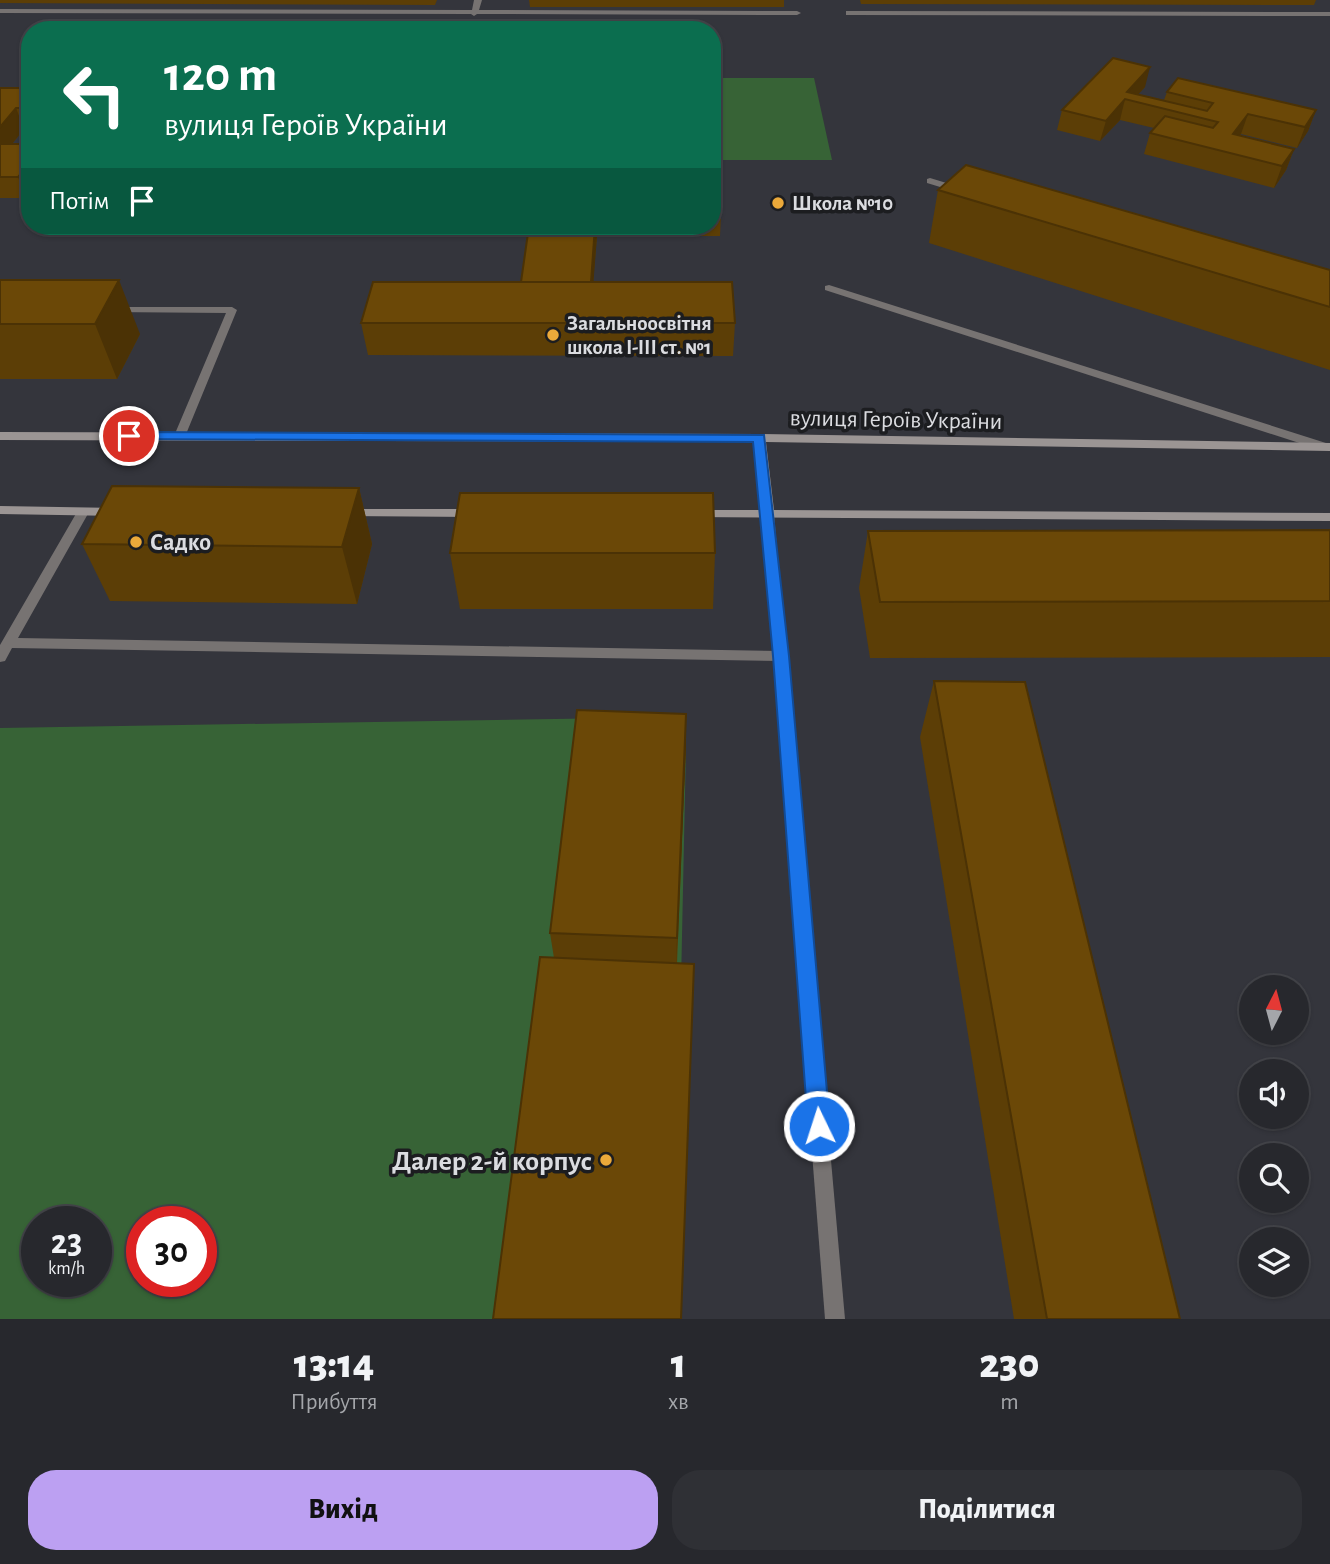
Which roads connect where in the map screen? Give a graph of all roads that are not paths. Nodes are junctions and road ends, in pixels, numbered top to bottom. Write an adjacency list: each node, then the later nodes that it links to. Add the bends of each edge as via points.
1 (478, 0): 6 (street)
2 (0, 11): 6 (street)
3 (797, 13): 6 (street)
4 (849, 13): 5 (street)
5 (1330, 14)
6 (474, 15)
7 (930, 181): 8 (street)
8 (970, 193)
9 (829, 288): 14 (street)
10 (96, 310): 12 (street, via 232,310)
11 (0, 436): 12 (main road, вулиця Героїв України)
12 (180, 436): 13 (main road, вулиця Героїв України)
13 (760, 438): 14 (main road, вулиця Героїв України); 21 (main road)
14 (1328, 447)
15 (0, 510): 16 (main road)
16 (83, 512): 17 (main road); 23 (street)
17 (139, 512)
18 (334, 513): 19 (main road)
19 (488, 513)
20 (684, 514): 21 (main road)
21 (768, 514): 22 (main road); 24 (street)
22 (1330, 517)
23 (8, 643): 24 (street); 25 (street)
24 (781, 656): 26 (street)
25 (0, 657)
26 (835, 1319)

